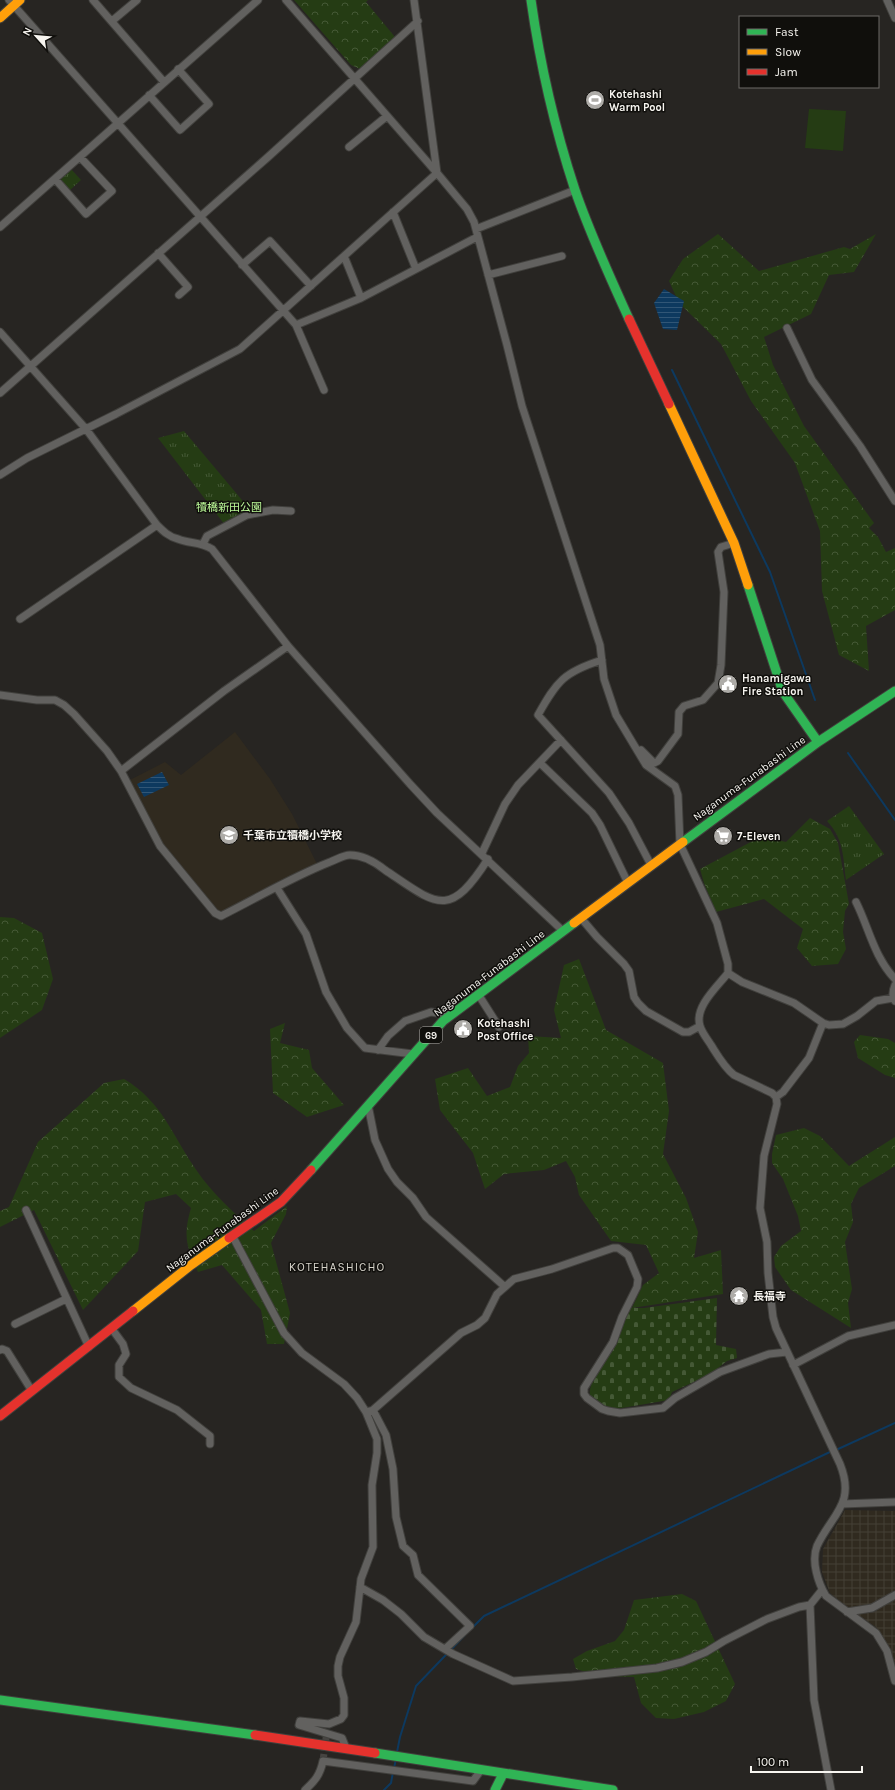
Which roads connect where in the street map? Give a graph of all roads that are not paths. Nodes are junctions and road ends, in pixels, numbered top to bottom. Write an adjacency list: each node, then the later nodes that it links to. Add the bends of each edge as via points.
1 (93, 0): 12 (street)
2 (137, 0): 12 (street)
3 (258, 0): 13 (street)
4 (286, 0): 14 (street)
5 (414, 0): 11 (street)
6 (531, 0): 23 (street, via 550,99)
7 (887, 0): 10 (street)
8 (14, 2): 9 (street); 18 (street)
9 (0, 18)
10 (895, 18)
11 (418, 21): 14 (street); 21 (street)
12 (112, 22): 15 (street)
13 (178, 69): 15 (street); 16 (street, via 209,104 180,130)
14 (355, 79): 17 (street); 25 (street)
15 (164, 82): 16 (street)
16 (149, 95): 18 (street)
17 (387, 116): 19 (street); 21 (street)
18 (116, 123): 20 (street); 25 (street)
19 (349, 147)
20 (80, 157): 22 (street); 22 (street, via 112,192 86,214)
21 (438, 173): 24 (street); 27 (street, via 467,209)
22 (55, 178): 26 (street)
23 (575, 190): 27 (street); 50 (street, via 633,328)
24 (393, 212): 30 (street); 33 (street)
25 (199, 216): 29 (street); 32 (street)
26 (0, 227)
27 (476, 229): 28 (street)
28 (477, 238): 33 (street); 34 (street)
29 (158, 253): 36 (street, via 188,287); 42 (street)
30 (344, 256): 35 (street); 37 (street)
31 (562, 256): 34 (street)
32 (242, 265): 35 (street, via 270,241); 38 (street)
33 (416, 269): 37 (street)
34 (488, 275): 54 (street, via 522,406 598,638)
35 (311, 286): 38 (street)
36 (179, 296)
37 (361, 298): 39 (street)
38 (282, 310): 39 (street); 45 (street, via 240,348)
39 (296, 325): 43 (street)
40 (787, 328): 47 (street, via 812,380)
41 (0, 332): 42 (street)
42 (30, 367): 44 (street); 45 (street)
43 (324, 390)
44 (0, 393)
45 (86, 429): 46 (street, via 27,458); 49 (street)
46 (0, 475)
47 (895, 500)
48 (291, 511): 51 (street, via 274,510 247,516 207,536)
49 (157, 525): 51 (street, via 178,540); 52 (street)
50 (734, 543): 58 (street, via 783,692); 59 (street, via 721,547 718,552 724,592 718,683 703,700 684,706 679,712 678,734 658,761 654,763)
51 (203, 544): 53 (street, via 212,549)
52 (20, 619)
53 (288, 646): 61 (street, via 224,691); 63 (street, via 410,784)
54 (602, 660): 57 (street, via 580,668 560,681 538,715); 59 (street, via 609,697 616,715)
55 (895, 691): 58 (street, Naganuma-Funabashi Line / 69)
56 (0, 695): 61 (street, via 55,700 64,705 107,751)
57 (561, 740): 60 (street); 65 (street, via 609,793 629,823)
58 (818, 742): 62 (street, Naganuma-Funabashi Line / 69)
59 (633, 743): 62 (street, via 646,764 675,786 678,795)
60 (540, 763): 63 (street, via 518,785 505,804); 66 (street, via 592,813)
61 (121, 771): 67 (street, via 160,846 214,913 221,916)
62 (680, 844): 65 (street, Naganuma-Funabashi Line / 69); 71 (street, via 717,923)
63 (482, 853): 64 (street)
64 (488, 859): 67 (street, via 464,891 453,899 443,901 425,897 378,864 361,856 348,855); 70 (street)
65 (651, 865): 66 (street, Naganuma-Funabashi Line / 69)
66 (628, 883): 69 (street, Naganuma-Funabashi Line / 69)
67 (277, 888): 80 (street, via 306,934 326,992 347,1028 365,1048)
68 (856, 902): 72 (street, via 875,950)
69 (581, 918): 70 (street, Naganuma-Funabashi Line / 69); 78 (street, via 624,964 632,979 634,997 646,1011 684,1032)
70 (563, 931): 74 (street, Naganuma-Funabashi Line / 69)
71 (728, 973): 77 (street, via 742,982 794,1003); 78 (street, via 700,1012)
72 (895, 979)
73 (895, 984): 75 (street)
74 (478, 994): 76 (street, Naganuma-Funabashi Line / 69); 79 (street)
75 (894, 1000): 77 (street, via 876,1001 843,1024 829,1026)
76 (451, 1015): 80 (street, via 431,1012 405,1021 388,1036); 81 (street, Naganuma-Funabashi Line / 69)
77 (822, 1023): 82 (street, via 809,1058 783,1092)
78 (700, 1026): 82 (street, via 729,1071)
79 (499, 1027)
80 (378, 1050): 81 (street)
81 (413, 1054): 83 (street, Naganuma-Funabashi Line / 69)
82 (776, 1097): 93 (street, via 777,1104 764,1156 760,1208 767,1242 773,1317)
83 (368, 1105): 85 (street, Naganuma-Funabashi Line / 69, via 281,1202); 86 (street, via 378,1148 397,1182 413,1198 426,1217)
84 (26, 1210): 87 (street)
85 (233, 1237): 90 (street, Naganuma-Funabashi Line / 69, via 191,1265); 97 (street, via 284,1333 302,1353 344,1384 358,1398)
86 (504, 1286): 93 (street, via 520,1277 613,1248 618,1248 628,1255 638,1279 637,1287 613,1342 584,1388 587,1398 608,1411 620,1413 663,1408 675,1398 720,1372 769,1354); 96 (street, via 485,1318 460,1333)
87 (66, 1299): 88 (street); 91 (street)
88 (15, 1324)
89 (895, 1325): 94 (street, via 848,1336)
90 (112, 1329): 91 (street, Naganuma-Funabashi Line / 69); 99 (street, via 123,1344 126,1354 119,1365 119,1377 131,1388 178,1410 210,1436)
91 (89, 1347): 95 (street, Naganuma-Funabashi Line / 69)
92 (0, 1350): 95 (street, via 7,1351)
93 (787, 1352): 94 (street)
94 (793, 1365): 101 (street, via 843,1473 846,1490)
95 (32, 1391): 98 (street, Naganuma-Funabashi Line / 69)
96 (373, 1410): 97 (street); 107 (street, via 386,1435 393,1469 396,1517 403,1546 413,1555 418,1575 470,1626)
97 (366, 1412): 102 (street, via 377,1439 377,1453 372,1485 373,1547)
98 (0, 1416)
99 (210, 1444)
100 (895, 1502): 101 (street)
101 (842, 1504): 103 (street, via 817,1546 815,1565)
102 (360, 1587): 107 (street, via 383,1600 424,1637); 110 (street, via 356,1622 338,1666 344,1698 344,1715 328,1728 300,1721 299,1726 342,1738)
103 (822, 1590): 105 (street); 106 (street)
104 (895, 1595): 106 (street, via 872,1608)
105 (810, 1605): 107 (street, via 767,1620 682,1662 657,1668 513,1681); 116 (street, via 814,1700)
106 (846, 1612): 108 (street, via 876,1633 887,1651)
107 (445, 1650)
108 (895, 1681)
109 (0, 1700): 110 (street)
110 (346, 1748): 111 (street)
111 (481, 1770): 112 (street); 113 (street, via 473,1781 323,1762 315,1782)
112 (503, 1774): 114 (street); 115 (street)
113 (304, 1790)
114 (495, 1790)
115 (613, 1790)
116 (831, 1790)

